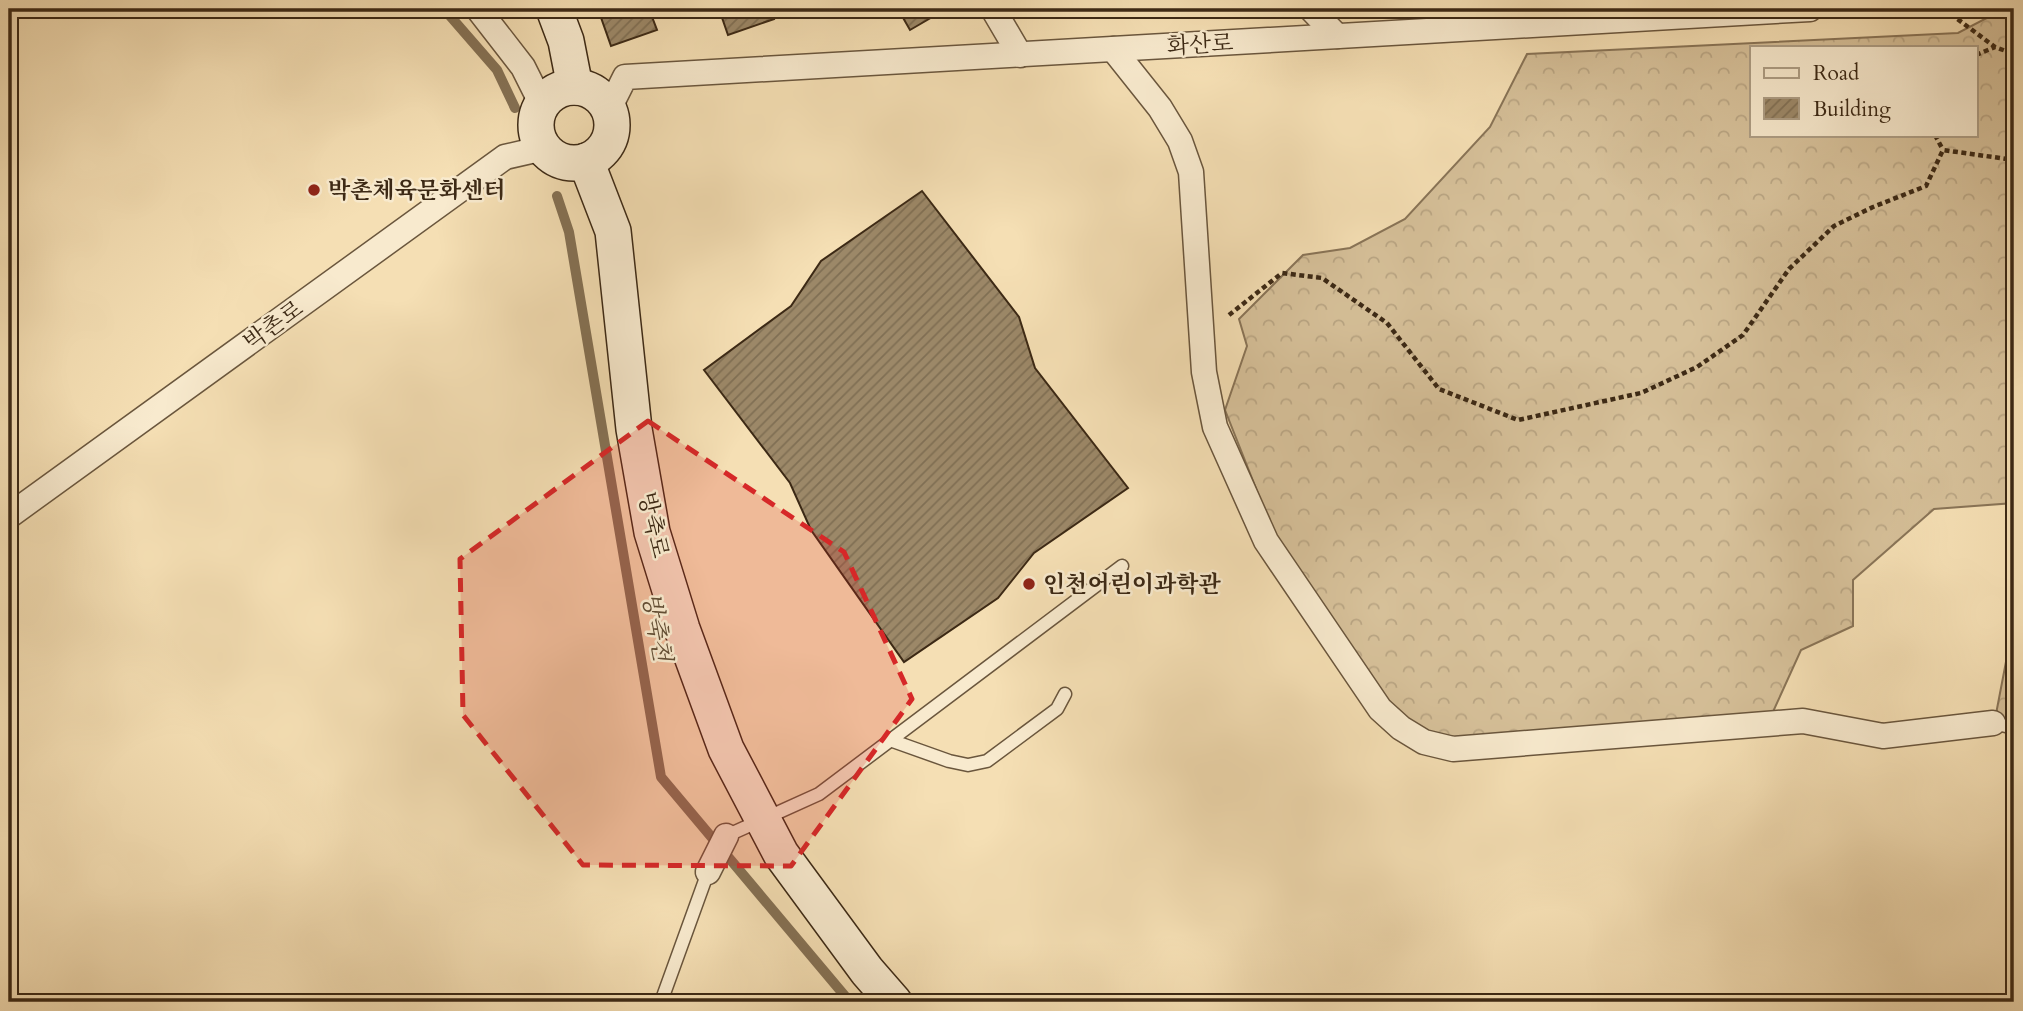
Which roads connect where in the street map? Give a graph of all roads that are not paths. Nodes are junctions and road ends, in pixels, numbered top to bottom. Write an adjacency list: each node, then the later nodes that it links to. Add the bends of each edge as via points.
1 (478, 9): 11 (street, via 523,66)
2 (554, 9): 10 (street)
3 (993, 9): 9 (street)
4 (1311, 9): 7 (street)
5 (1810, 9): 6 (street, 화산로)
6 (1649, 13): 7 (street, 화산로)
7 (1337, 36): 8 (street, 화산로)
8 (1114, 49): 9 (street, 화산로); 18 (street, via 1160,108 1191,172 1204,372 1215,426 1266,541 1380,709 1401,727 1424,743 1453,749 1803,721 1883,736)
9 (1020, 55): 12 (street, 화산로, via 625,77)
10 (575, 87): 11 (street, via 562,89); 12 (street, via 595,93)
11 (542, 105): 13 (street, via 536,126)
12 (609, 108): 14 (street, via 611,134 606,146)
13 (544, 148): 14 (street, via 563,161); 15 (street, 박촌로, via 505,157)
14 (586, 161): 20 (street, 방축로, via 613,231 634,429 652,532 681,629 726,749)
15 (9, 516)
16 (1122, 566): 19 (lane)
17 (1065, 694): 19 (lane, via 1057,709 987,761 968,765 949,761)
18 (2004, 726)
19 (890, 740): 20 (lane, via 819,794)
20 (763, 820): 21 (lane); 24 (street, 방축로, via 781,854)
21 (726, 836): 22 (street)
22 (709, 872): 23 (lane)
23 (661, 1002)
24 (894, 1002)

